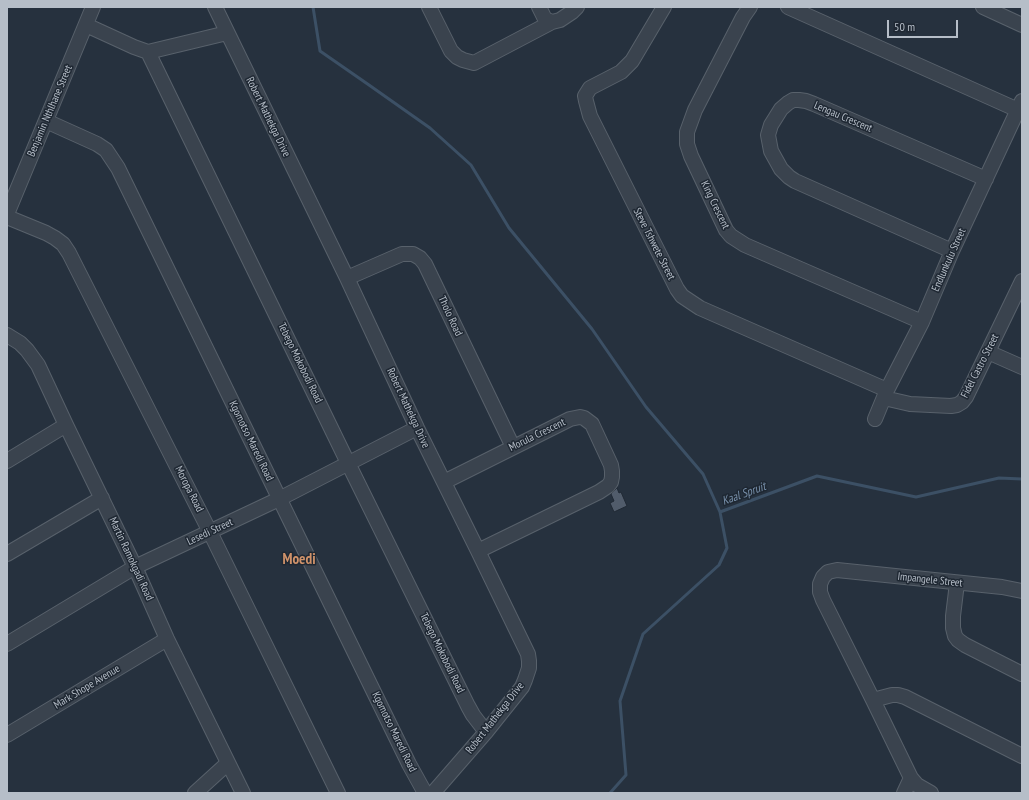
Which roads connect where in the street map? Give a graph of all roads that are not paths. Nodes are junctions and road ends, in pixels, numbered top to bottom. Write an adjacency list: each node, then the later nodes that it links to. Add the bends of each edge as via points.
1 (93, 7): 11 (street, Benjamin Nthlhane Street)
2 (215, 7): 13 (street, Robert Mathekga Drive)
3 (429, 7): 10 (street, via 451,51 457,57 474,63)
4 (539, 7): 10 (street, via 545,19)
5 (577, 7): 10 (street, via 560,20)
6 (664, 7): 26 (street, Steve Tshwete Street, via 632,61 621,72 590,88 585,96 590,116 677,289 682,296 700,308)
7 (750, 7): 22 (street, King Crescent, via 695,110 686,132 691,156 726,230 744,245)
8 (788, 7): 15 (street)
9 (983, 7): 12 (street)
10 (552, 22)
11 (86, 25): 14 (street); 16 (street, Benjamin Nthlhane Street)
12 (1022, 25)
13 (227, 33): 14 (street); 20 (street, Robert Mathekga Drive)
14 (148, 52): 32 (street, Tebego Mokobodi Road)
15 (1020, 106): 17 (street, Endlunkulu Street)
16 (46, 120): 18 (street, Benjamin Nthlhane Street); 35 (street, Kgomotso Maredi Road, via 106,150 118,168)
17 (986, 180): 19 (street, Endlunkulu Street); 19 (street, Lengau Crescent, via 814,104 799,100 793,100 781,109 771,125 768,135 771,151 781,169 789,177)
18 (7, 216): 36 (street, Moropa Road, via 55,238 69,252)
19 (952, 251): 22 (street, Endlunkulu Street)
20 (347, 278): 29 (street, Robert Mathekga Drive); 30 (street, Tholo Road, via 402,254 413,254 420,258)
21 (1022, 281): 24 (street, Fidel Castro Street)
22 (922, 322): 26 (street, Endlunkulu Street)
23 (7, 335): 28 (street, Martin Ramokgadi Road, via 20,343 33,357)
24 (988, 352): 25 (street); 26 (street, Fidel Castro Street, via 966,396 957,405 910,404)
25 (1022, 367)
26 (886, 394): 27 (street, Endlunkulu Street)
27 (875, 419)
28 (66, 425): 31 (street); 34 (street, Martin Ramokgadi Road)
29 (417, 428): 32 (street, Lesedi Street); 33 (street, Robert Mathekga Drive)
30 (513, 447): 33 (street, Morula Crescent); 37 (street, Morula Crescent, via 570,419 584,418 592,424 610,465 611,482 599,492)
31 (7, 461)
32 (348, 462): 35 (street, Lesedi Street); 46 (street, Tebego Mokobodi Road, via 468,706)
33 (444, 482): 37 (street, Robert Mathekga Drive)
34 (102, 498): 38 (street); 39 (street, Martin Ramokgadi Road)
35 (279, 499): 36 (street, Lesedi Street); 54 (street, Kgomotso Maredi Road)
36 (210, 532): 39 (street, Lesedi Street); 53 (street, Moropa Road)
37 (478, 551): 46 (street, Robert Mathekga Drive, via 529,661 522,687)
38 (7, 554)
39 (136, 567): 42 (street, Martin Ramokgadi Road); 43 (street, Lesedi Street)
40 (957, 583): 41 (street, Impangele Street); 44 (street, via 953,616 955,636 965,645); 45 (street, Impangele Street, via 837,570 828,572 823,577 820,584 823,600)
41 (1022, 591)
42 (167, 639): 47 (street, Mark Shope Avenue); 49 (street, Martin Ramokgadi Road)
43 (7, 644)
44 (1022, 674)
45 (873, 700): 48 (street, via 898,695); 50 (street)
46 (486, 732): 55 (street, Robert Mathekga Drive)
47 (7, 735)
48 (1022, 756)
49 (228, 763): 51 (street); 52 (street, Martin Ramokgadi Road)
50 (911, 778): 56 (street); 57 (street)
51 (194, 793)
52 (243, 793)
53 (338, 793)
54 (425, 793)
55 (433, 793)
56 (904, 793)
57 (931, 793)

